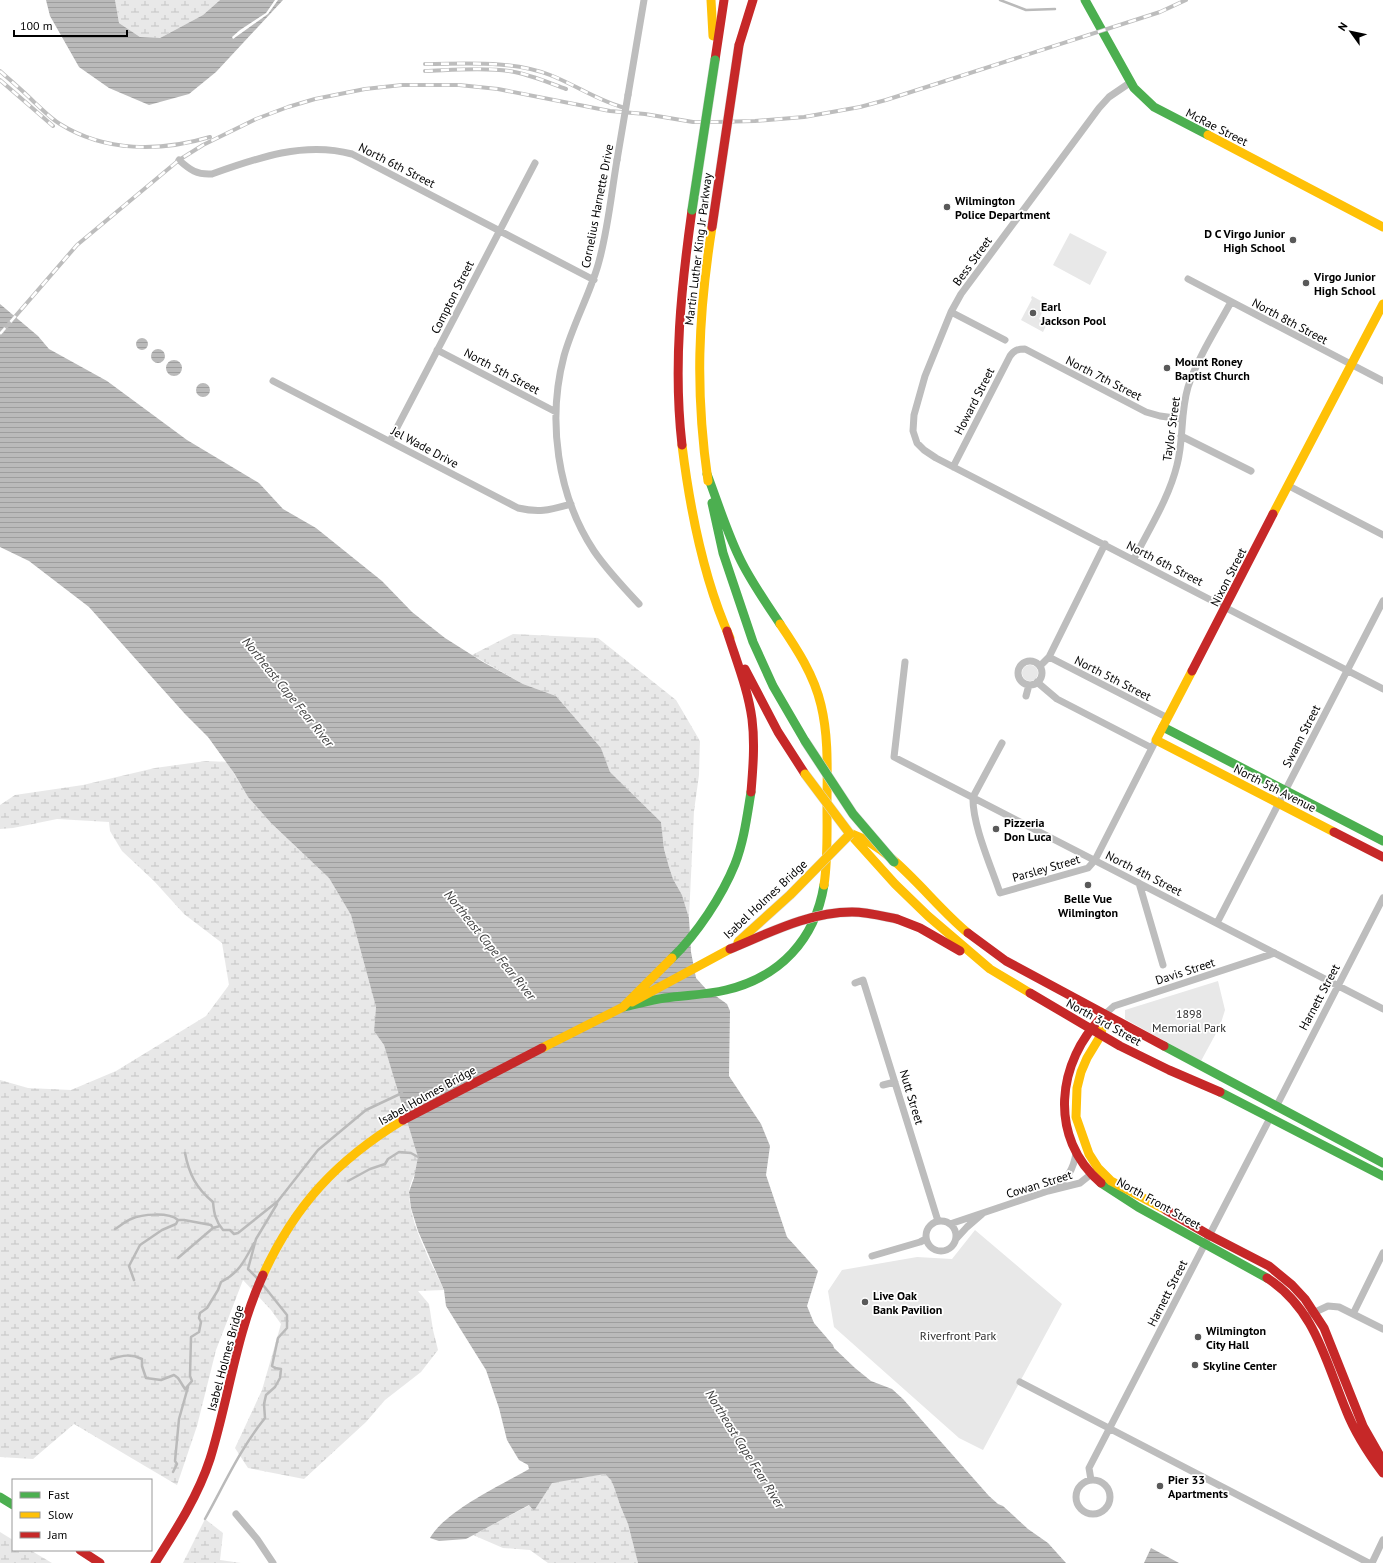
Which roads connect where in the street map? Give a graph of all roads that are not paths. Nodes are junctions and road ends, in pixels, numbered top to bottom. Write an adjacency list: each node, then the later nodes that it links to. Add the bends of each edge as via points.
1 (644, 0): 15 (street, Cornelius Harnette Drive, bridge, via 603,248)
2 (711, 0): 8 (main road)
3 (724, 0): 8 (main road, Martin Luther King Jr Parkway)
4 (745, 0): 7 (main road, Martin Luther King Jr Parkway)
5 (753, 0): 7 (main road)
6 (1085, 0): 9 (main road, McRae Street)
7 (739, 45): 32 (main road, Martin Luther King Jr Parkway, bridge, via 701,314 699,357)
8 (715, 60): 41 (main road, Martin Luther King Jr Parkway, bridge, via 684,264 678,365 684,463 698,540 715,603)
9 (1131, 82): 12 (main road, McRae Street, via 1146,100 1167,114); 18 (street, Bess Street, via 1109,96 1099,108 961,294)
10 (179, 160): 13 (street, North 6th Street, via 194,172 212,174 282,152 340,150 368,161)
11 (535, 163): 13 (street, Compton Street)
12 (1383, 227)
13 (499, 231): 15 (street, North 6th Street); 21 (street, Compton Street)
14 (1188, 279): 16 (street, North 8th Street)
15 (594, 280): 25 (street, Cornelius Harnette Drive, via 564,356)
16 (1231, 302): 22 (street, North 8th Street); 26 (street, Taylor Street, via 1192,377)
17 (1383, 304): 22 (main road, Nixon Street)
18 (951, 312): 19 (street); 29 (street, Bess Street, via 925,376 913,420 917,443)
19 (1005, 340)
20 (1018, 349): 26 (street, North 7th Street, via 1025,349 1146,412); 30 (street, Howard Street, via 1010,356)
21 (438, 350): 25 (street, North 5th Street); 28 (street, Compton Street)
22 (1351, 365): 24 (street, North 8th Street); 33 (main road, Nixon Street)
23 (273, 381): 28 (street, Jel Wade Drive)
24 (1383, 381)
25 (556, 412): 34 (street, Cornelius Harnette Drive, via 561,467)
26 (1182, 419): 27 (street, Taylor Street)
27 (1181, 436): 31 (street); 37 (street, Taylor Street, via 1178,464 1170,488)
28 (390, 441): 34 (street, Jel Wade Drive, via 518,508 548,511)
29 (936, 458): 30 (street, North 6th Street)
30 (953, 467): 36 (street, North 6th Street)
31 (1251, 471)
32 (707, 474): 61 (main road, Martin Luther King Jr Parkway, bridge, via 714,520 726,562 747,628 775,690 805,742 853,814); 71 (main road, via 748,575 803,660 816,689 825,724 827,760 826,849 821,904 816,920 794,953 778,968 760,979 725,991 663,998)
33 (1289, 486): 35 (street); 40 (main road, Nixon Street)
34 (571, 504): 39 (street, Cornelius Harnette Drive, via 593,550)
35 (1383, 535)
36 (1105, 544): 37 (street, North 6th Street); 42 (street)
37 (1134, 559): 40 (street, North 6th Street)
38 (1383, 601): 45 (street, Swann Street)
39 (639, 604)
40 (1226, 607): 45 (street, North 6th Street); 50 (main road, Nixon Street)
41 (726, 631): 57 (main road, Martin Luther King Jr Parkway, bridge, via 778,732 805,774); 71 (main road, via 750,712 754,739 751,792 745,830 735,864 702,922 679,952)
42 (1049, 657): 44 (street); 50 (street, North 5th Street)
43 (905, 662): 55 (street, North 4th Street, via 894,757)
44 (1040, 666): 46 (street, via 1042,675); 47 (street, via 1029,661 1020,667 1019,679)
45 (1347, 670): 48 (street, North 6th Street); 54 (street, Swann Street)
46 (1037, 682): 47 (street); 53 (street, via 1057,699)
47 (1029, 685): 49 (street)
48 (1383, 689)
49 (1026, 696)
50 (1168, 718): 51 (main road, Nixon Street)
51 (1163, 727): 53 (main road, Nixon Street); 54 (main road, North 5th Avenue)
52 (1002, 743): 55 (street)
53 (1154, 744): 56 (main road, North 5th Avenue); 60 (street, Nixon Street)
54 (1285, 790): 56 (street, Swann Street); 58 (main road, North 5th Avenue)
55 (973, 797): 60 (street, North 4th Street); 60 (street, Parsley Street, via 975,819 1000,893 1088,868)
56 (1278, 803): 59 (main road, North 5th Avenue); 64 (street, Swann Street)
57 (850, 834): 61 (main road, bridge, via 860,836); 65 (main road, Isabel Holmes Bridge, bridge, via 790,896); 68 (main road, North 3rd Street, via 928,916)
58 (1383, 842)
59 (1383, 857)
60 (1095, 860): 62 (street, North 4th Street)
61 (894, 862): 73 (main road, North 3rd Street, via 966,932 1006,961)
62 (1139, 883): 64 (street, North 4th Street); 67 (street)
63 (1383, 898): 70 (street, Harnett Street)
64 (1216, 923): 66 (street, North 4th Street)
65 (730, 949): 68 (main road, bridge, via 800,921 827,914 852,912 876,914 920,928); 71 (main road, Isabel Holmes Bridge)
66 (1275, 953): 70 (street, North 4th Street); 73 (street, Davis Street, via 1114,1006)
67 (1163, 965)
68 (990, 969): 74 (main road, North 3rd Street)
69 (855, 983): 76 (street, Nutt Street, via 863,980)
70 (1338, 986): 72 (street, North 4th Street); 78 (street, Harnett Street)
71 (623, 1007): 106 (main road, Isabel Holmes Bridge, via 414,1113 349,1157 312,1195 271,1257 249,1313 210,1460 193,1500)
72 (1383, 1009)
73 (1104, 1015): 74 (main road, North Front Street); 75 (main road, North Front Street); 78 (main road, North 3rd Street)
74 (1090, 1029): 75 (main road, North 3rd Street); 80 (main road, North Front Street, via 1074,1062 1064,1101 1066,1122)
75 (1100, 1035): 79 (main road, North 3rd Street); 82 (main road, North Front Street, via 1081,1072 1076,1102 1076,1118)
76 (895, 1082): 77 (street); 86 (street, Nutt Street)
77 (883, 1085)
78 (1276, 1107): 81 (main road, North 3rd Street)
79 (1270, 1118): 83 (main road, North 3rd Street); 90 (street, Harnett Street)
80 (1076, 1153): 82 (main road, North Front Street); 84 (street, via 1074,1165 1061,1183)
81 (1383, 1162)
82 (1094, 1172): 84 (street, Cowan Street, via 1080,1183); 90 (main road, North Front Street, via 1119,1197)
83 (1383, 1176)
84 (1048, 1191): 85 (street, Cowan Street)
85 (984, 1213): 87 (street, Cowan Street); 89 (street, Cowan Street)
86 (938, 1221): 87 (street); 88 (street, via 927,1229)
87 (950, 1224): 89 (street, via 954,1228)
88 (926, 1239): 89 (street, via 931,1248 936,1250 946,1250); 92 (street)
89 (956, 1239)
90 (1207, 1239): 93 (main road, North Front Street, via 1269,1266 1305,1299); 95 (main road, North Front Street, via 1271,1280 1297,1304); 98 (street, Harnett Street)
91 (1383, 1253): 94 (street)
92 (872, 1256)
93 (1314, 1312): 94 (street, via 1328,1306 1339,1307); 95 (street); 99 (main road, North Front Street, via 1332,1346 1363,1426)
94 (1353, 1314): 96 (street)
95 (1306, 1317): 100 (main road, North Front Street, via 1320,1344 1359,1440)
96 (1383, 1329)
97 (1020, 1382): 98 (street)
98 (1109, 1428): 101 (street, Harnett Street, via 1089,1468); 112 (street)
99 (1383, 1461)
100 (1383, 1473)
101 (1092, 1480): 101 (street, via 1079,1487 1076,1500 1084,1512 1096,1514 1109,1503 1109,1492 1103,1482)
102 (0, 1496): 103 (main road)
103 (12, 1504)
104 (236, 1514): 111 (street, via 253,1533)
105 (1383, 1540): 112 (street)
106 (167, 1544): 109 (main road, Isabel Holmes Bridge); 110 (main road)
107 (82, 1551): 108 (main road)
108 (100, 1563)
109 (155, 1563)
110 (162, 1563)
111 (273, 1563)
112 (1370, 1563)

